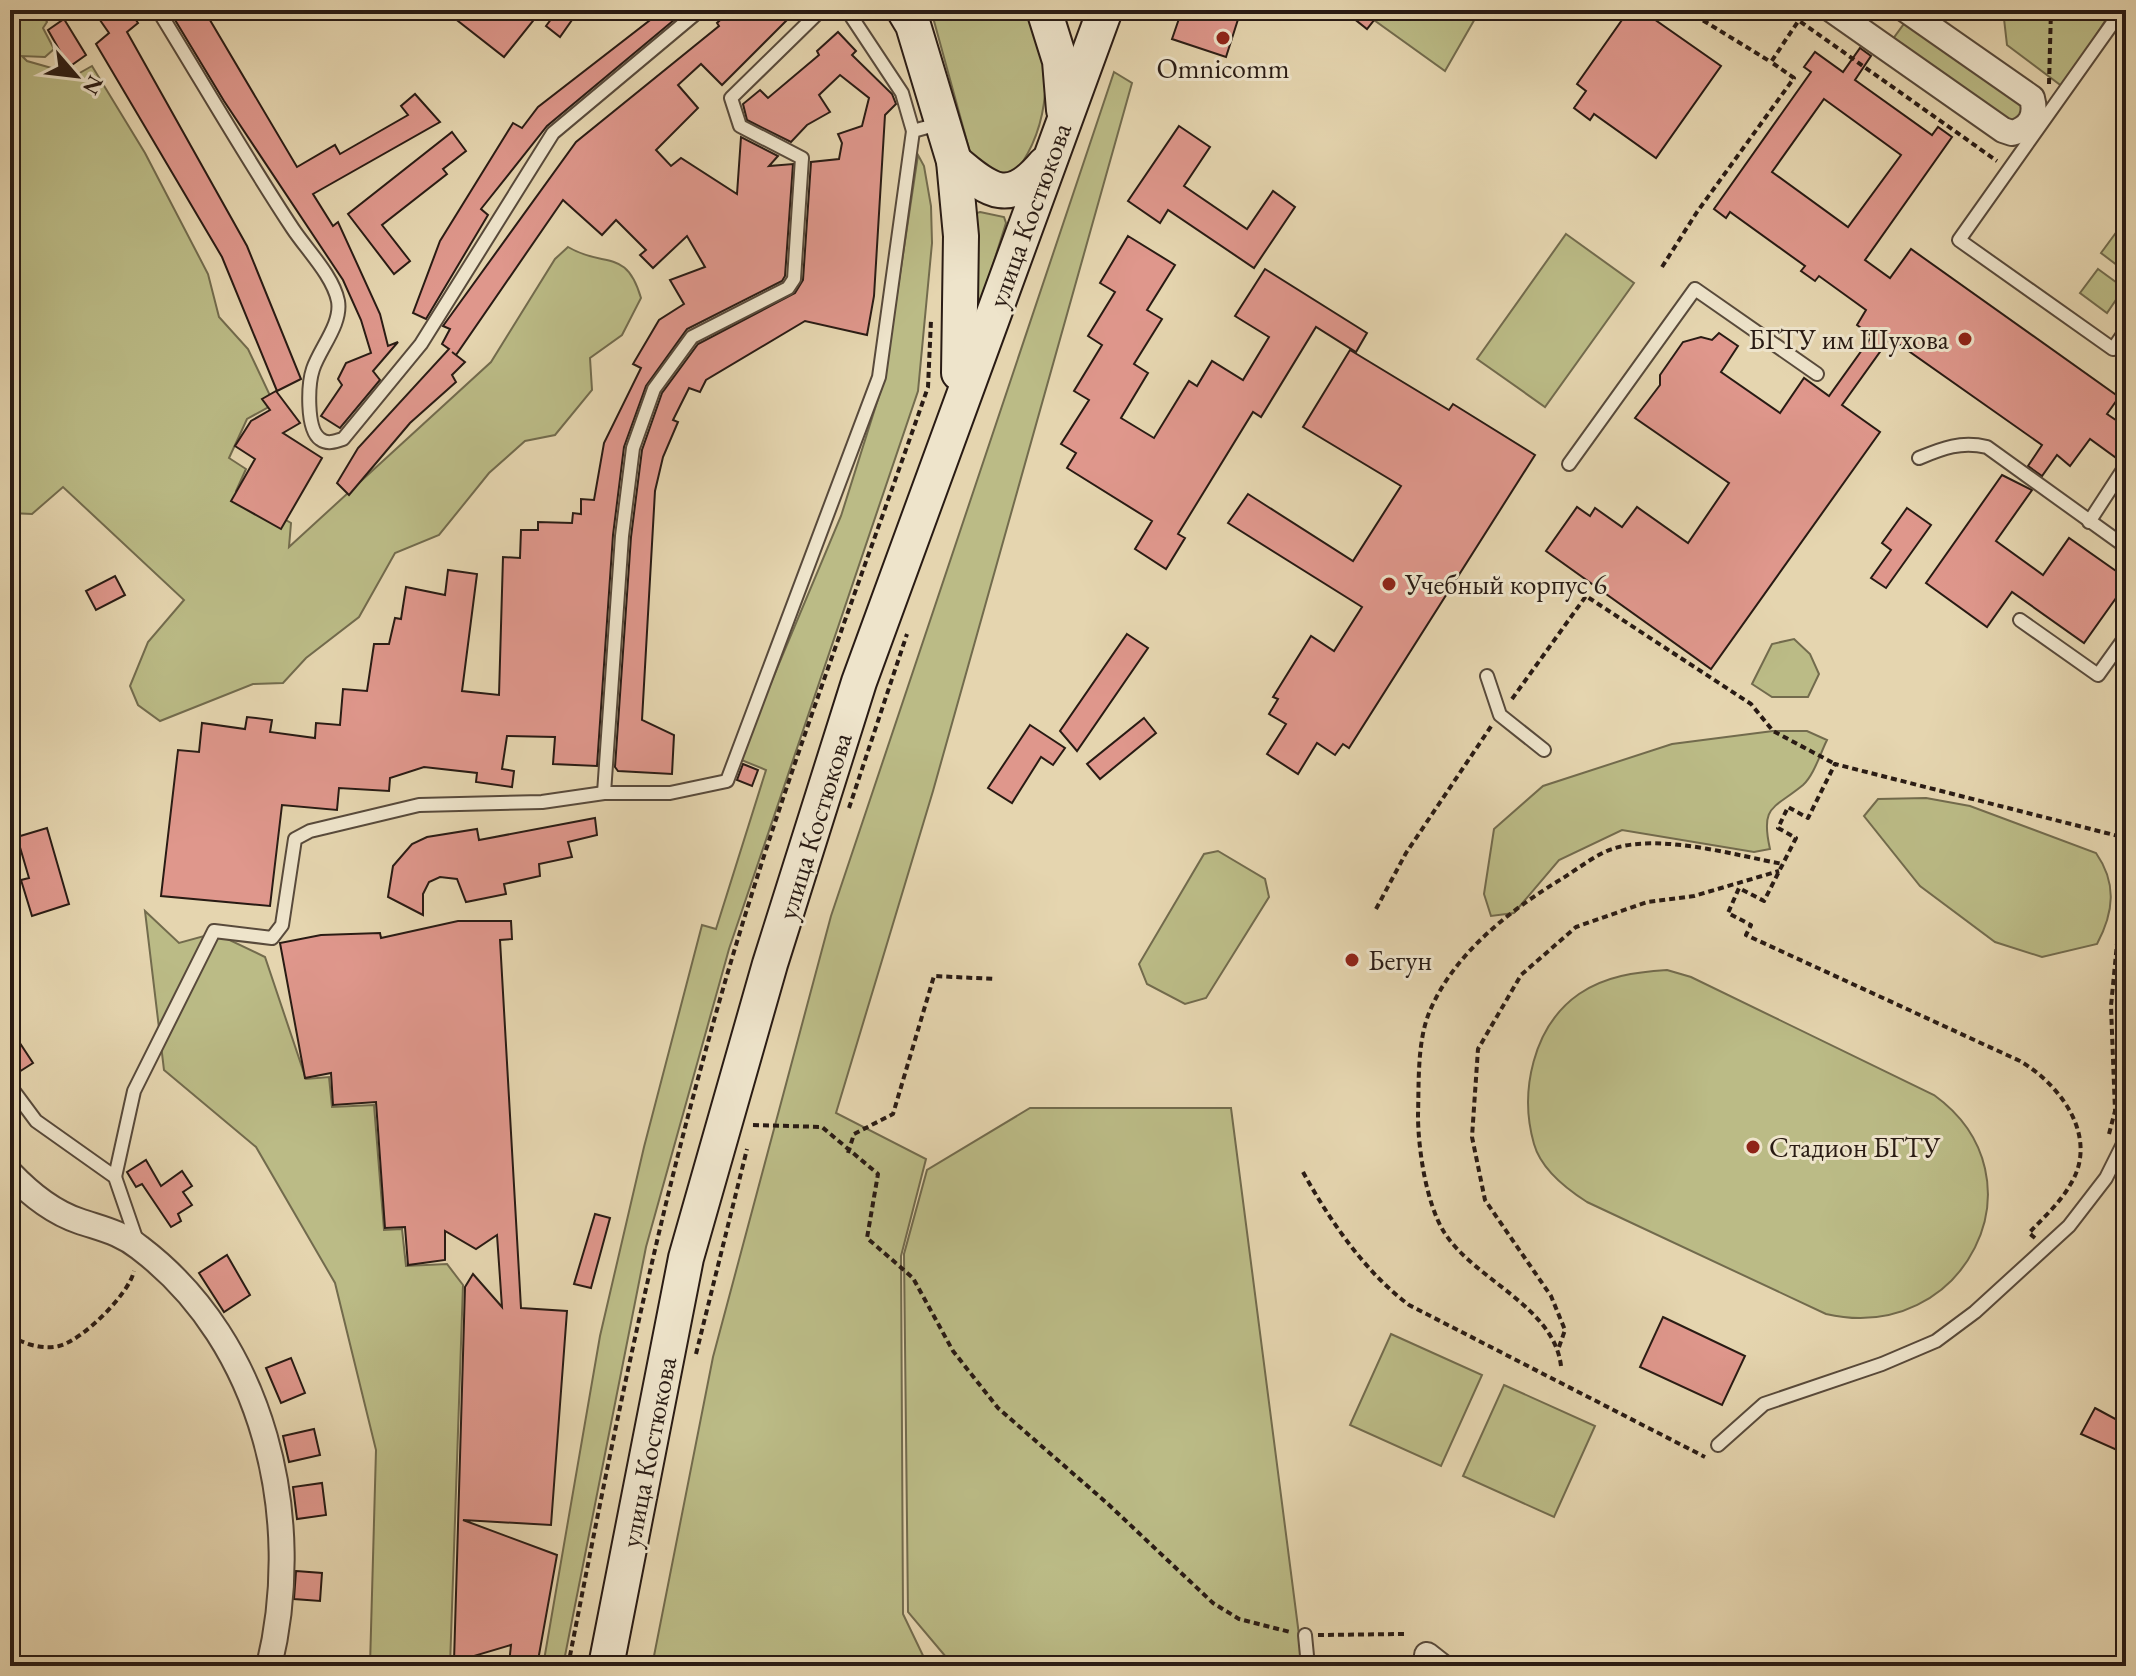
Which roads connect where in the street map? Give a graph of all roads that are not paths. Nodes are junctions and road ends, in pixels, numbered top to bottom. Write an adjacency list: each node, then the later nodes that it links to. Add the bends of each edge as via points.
1 (158, 10): 2 (lane, via 334,289 339,303 336,321 312,372 311,397 313,430 328,443 343,439 421,344 553,133)
2 (700, 10)
3 (821, 10): 27 (lane, via 731,98 740,126 802,158 794,279 788,288 692,337 654,389 633,448)
4 (847, 10): 12 (lane)
5 (1044, 10): 11 (main road, via 1060,61)
6 (1105, 10): 11 (main road, улица Костюкова)
7 (1832, 10): 8 (street, via 2003,130 2012,133 2030,123 2032,98)
8 (1906, 10)
9 (2122, 10): 15 (lane, via 1959,240 2113,349)
10 (910, 15): 12 (main road)
11 (1065, 118): 13 (main road, улица Костюкова)
12 (929, 126): 14 (main road); 27 (lane, via 879,377 727,781 670,793)
13 (1049, 159): 14 (main road, via 1029,183 1011,191 993,190); 17 (main road, улица Костюкова)
14 (954, 161): 17 (main road, via 962,312)
15 (2126, 330)
16 (1817, 374): 19 (lane, via 1695,289)
17 (957, 408): 36 (main road, улица Костюкова, via 854,697 686,1258)
18 (1919, 458): 21 (lane, via 1950,445 1987,447)
19 (1569, 464)
20 (2126, 465): 21 (lane)
21 (2089, 522): 22 (lane)
22 (2126, 547)
23 (2020, 620): 24 (lane, via 2098,675)
24 (2126, 636)
25 (1487, 676): 26 (lane, via 1500,715)
26 (1544, 750)
27 (604, 793): 31 (lane, via 542,802 419,805 295,839 282,925 272,938 214,931 134,1091)
28 (10, 1086): 31 (lane, via 36,1121)
29 (2126, 1138): 33 (lane, via 2106,1178 2069,1226 1975,1312 1936,1341 1764,1404)
30 (10, 1173): 32 (street, via 33,1197 77,1221 113,1229)
31 (115, 1177): 32 (lane)
32 (139, 1247): 35 (street, via 175,1277 233,1356 272,1454 284,1544)
33 (1718, 1445)
34 (1305, 1635): 37 (lane)
35 (269, 1666)
36 (606, 1666)
37 (1308, 1666)

